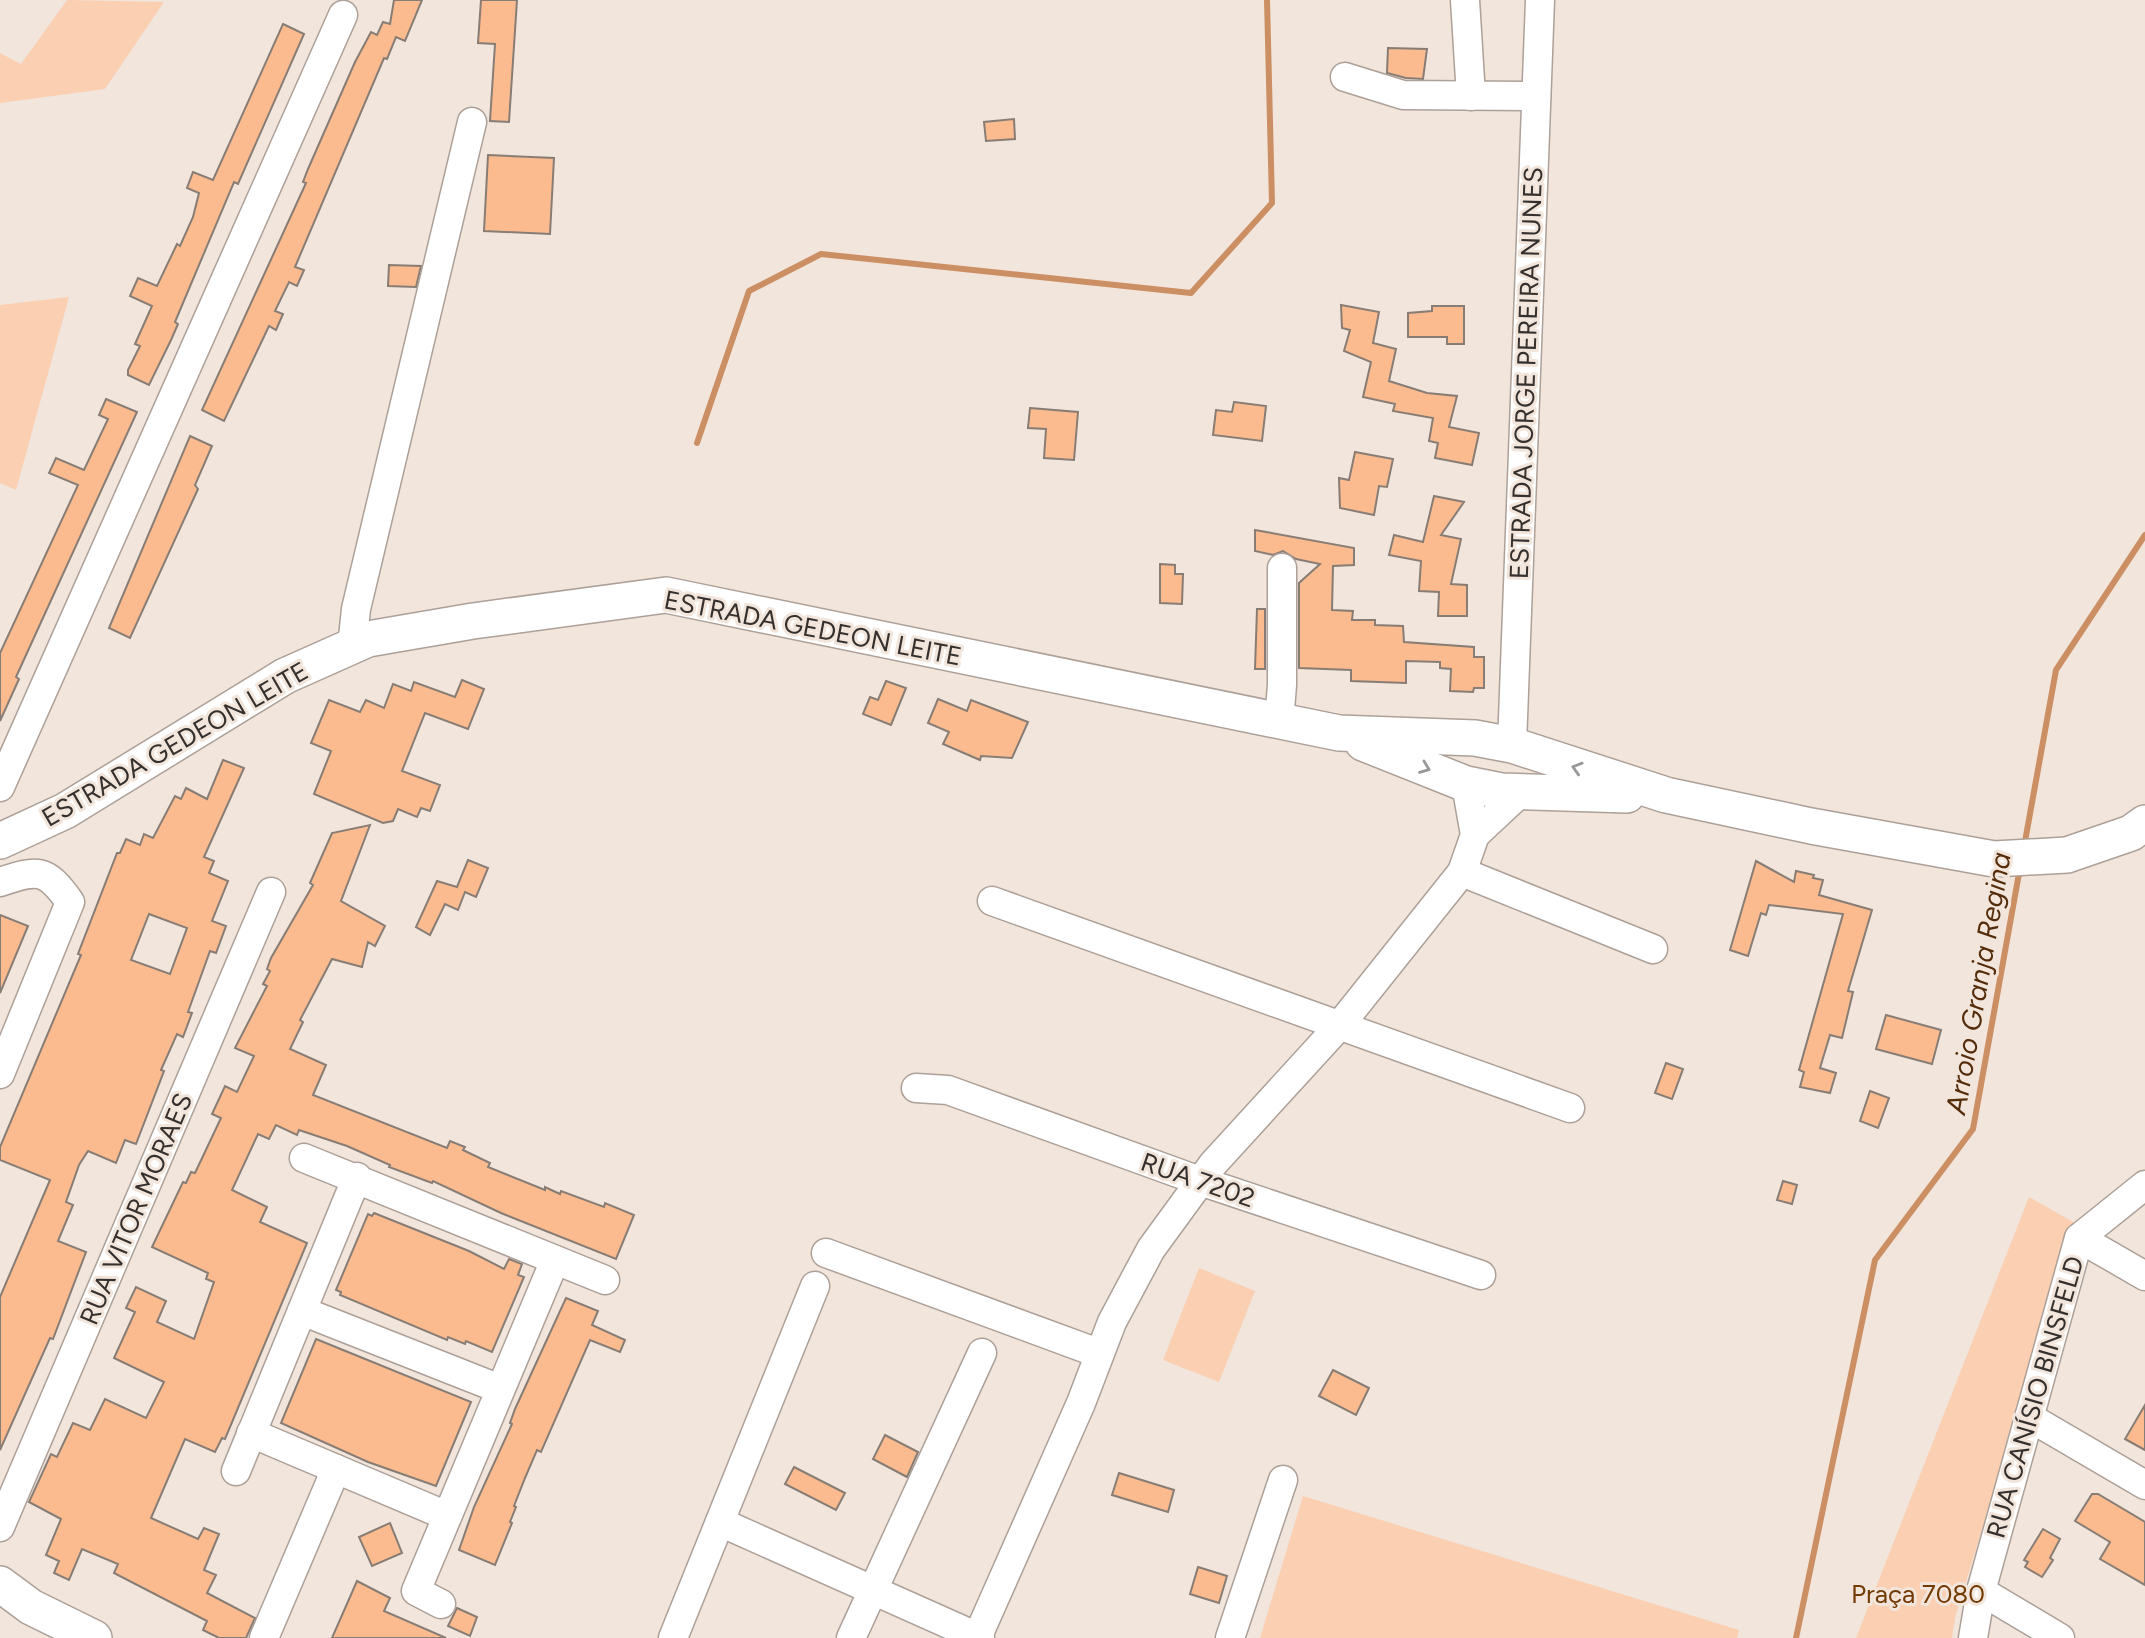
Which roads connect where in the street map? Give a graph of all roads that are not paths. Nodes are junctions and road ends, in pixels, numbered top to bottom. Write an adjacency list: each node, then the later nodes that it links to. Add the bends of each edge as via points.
1 (1465, 0): 5 (street)
2 (1540, 0): 6 (street, ESTRADA JORGE PEREIRA NUNES)
3 (343, 15): 15 (street)
4 (1345, 78): 5 (street, via 1403,95)
5 (1471, 96): 6 (street)
6 (1536, 96): 13 (street, ESTRADA JORGE PEREIRA NUNES)
7 (472, 122): 9 (street, via 356,609)
8 (1282, 568): 10 (street)
9 (352, 647): 10 (main road, ESTRADA GEDEON LEITE, via 368,639 473,621 666,595); 20 (main road, ESTRADA GEDEON LEITE, via 285,676 65,811)
10 (1279, 722): 11 (main road, ESTRADA GEDEON LEITE)
11 (1339, 733): 12 (main road, ESTRADA GEDEON LEITE); 14 (main road, ESTRADA GEDEON LEITE, one-way to 14)
12 (1475, 738): 13 (main road, ESTRADA GEDEON LEITE); 14 (main road, via 1463,759)
13 (1525, 751): 16 (main road, via 1541,769); 17 (main road, ESTRADA GEDEON LEITE, one-way to 13)
14 (1466, 784): 16 (main road, ESTRADA GEDEON LEITE); 19 (street)
15 (0, 788)
16 (1522, 791): 17 (main road, ESTRADA GEDEON LEITE); 19 (street)
17 (1665, 795): 18 (main road, ESTRADA GEDEON LEITE, via 1994,859 2067,855 2131,833)
18 (2145, 823)
19 (1475, 835): 21 (street)
20 (0, 841)
21 (1462, 872): 25 (street); 26 (street)
22 (0, 881): 27 (street, via 29,872 44,873 70,902)
23 (271, 892): 53 (street, RUA VITOR MORAES)
24 (992, 901): 26 (street)
25 (1653, 949)
26 (1340, 1025): 29 (street); 32 (street)
27 (0, 1074)
28 (916, 1087): 32 (street, RUA 7202, via 948,1090)
29 (1570, 1108)
30 (304, 1158): 31 (street)
31 (356, 1177): 36 (street); 41 (street)
32 (1200, 1181): 37 (street, RUA 7202); 43 (street, via 1151,1249)
33 (2145, 1185): 34 (street, RUA CANÍSIO BINSFELD)
34 (2079, 1238): 38 (street); 45 (street, RUA CANÍSIO BINSFELD)
35 (826, 1253): 43 (street)
36 (555, 1260): 39 (street); 44 (street)
37 (1481, 1275)
38 (2145, 1276)
39 (605, 1280)
40 (815, 1286): 52 (street)
41 (302, 1311): 44 (street); 46 (street)
42 (982, 1353): 55 (street)
43 (1098, 1353): 63 (street, via 1081,1403)
44 (500, 1389): 51 (street)
45 (2029, 1417): 50 (street); 56 (street, RUA CANÍSIO BINSFELD)
46 (251, 1433): 47 (street); 48 (street)
47 (336, 1469): 51 (street); 60 (street)
48 (236, 1471)
49 (1283, 1480): 64 (street)
50 (2145, 1485)
51 (447, 1516): 58 (street, via 416,1591)
52 (720, 1522): 55 (street); 61 (street)
53 (0, 1527)
54 (0, 1584): 57 (main road)
55 (873, 1591): 62 (street); 63 (street)
56 (1981, 1591): 65 (street, RUA CANÍSIO BINSFELD); 66 (street)
57 (16, 1603): 59 (main road)
58 (441, 1604)
59 (94, 1638)
60 (264, 1638)
61 (673, 1638)
62 (851, 1638)
63 (978, 1638)
64 (1230, 1638)
65 (1973, 1638)
66 (2060, 1638)

